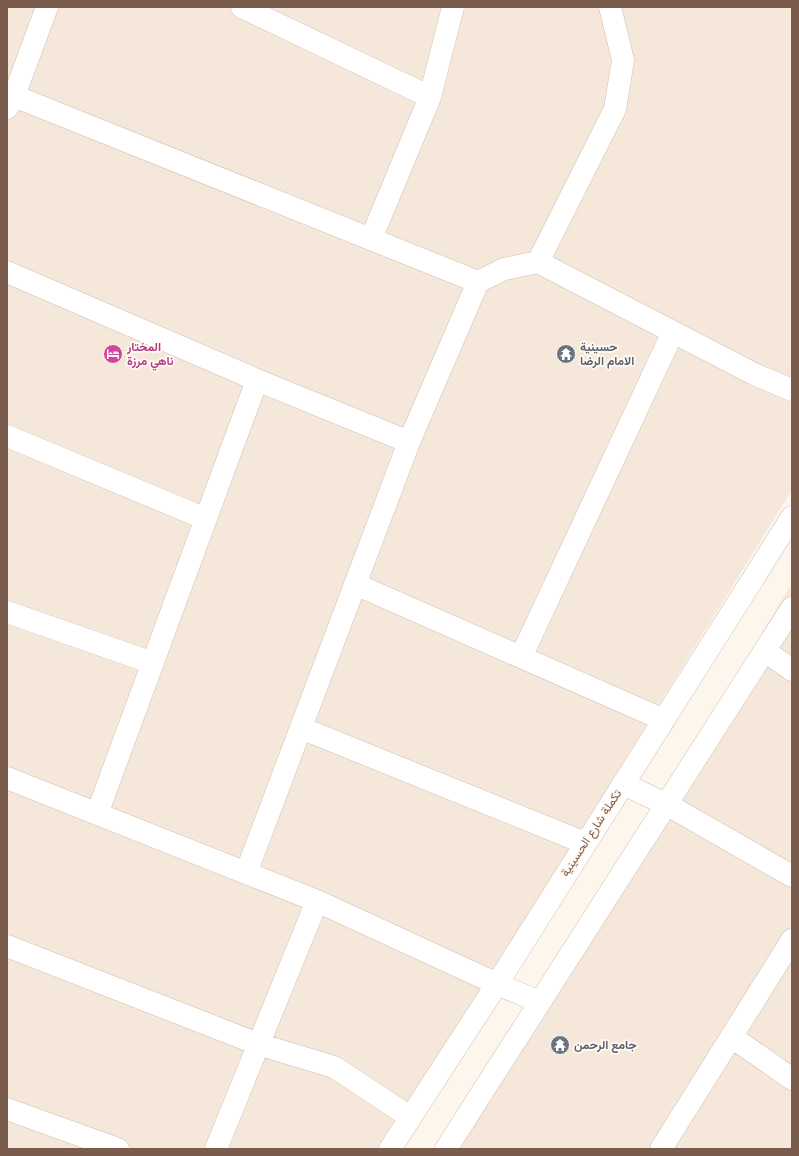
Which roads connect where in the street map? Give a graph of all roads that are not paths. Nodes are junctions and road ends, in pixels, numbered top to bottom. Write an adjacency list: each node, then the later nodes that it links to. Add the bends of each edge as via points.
1 (47, 7): 6 (street)
2 (242, 7): 5 (street)
3 (453, 7): 5 (street)
4 (610, 7): 8 (street, via 623,60 615,109)
5 (430, 98): 7 (street)
6 (10, 102): 7 (street)
7 (371, 239): 10 (street)
8 (538, 262): 10 (street, via 504,269); 11 (street)
9 (7, 272): 12 (street)
10 (478, 282): 15 (street)
11 (673, 332): 13 (street, via 756,375); 22 (street)
12 (257, 380): 15 (street); 17 (street)
13 (792, 390)
14 (7, 436): 17 (street)
15 (409, 442): 18 (street)
16 (792, 517): 25 (street, تكملة شارع الحسينية)
17 (206, 519): 23 (street)
18 (355, 584): 22 (street); 26 (street)
19 (792, 608): 21 (street)
20 (7, 612): 23 (street)
21 (765, 651): 24 (street); 29 (street)
22 (521, 657): 25 (street)
23 (153, 663): 30 (street)
24 (792, 670)
25 (664, 720): 28 (street, تكملة شارع الحسينية)
26 (301, 728): 31 (street); 32 (street)
27 (7, 778): 30 (street)
28 (623, 784): 29 (street); 31 (street, تكملة شارع الحسينية)
29 (666, 804): 33 (street); 38 (street)
30 (97, 814): 32 (street)
31 (585, 843): 37 (street, تكملة شارع الحسينية)
32 (246, 873): 34 (street)
33 (792, 876)
34 (317, 900): 37 (street); 40 (street)
35 (792, 940): 39 (street)
36 (7, 946): 40 (street)
37 (497, 984): 38 (street); 43 (street, تكملة شارع الحسينية)
38 (540, 1002): 47 (street)
39 (732, 1037): 41 (street); 48 (street)
40 (258, 1044): 43 (street, via 334,1067); 45 (street)
41 (792, 1079)
42 (7, 1109): 44 (street)
43 (410, 1117): 46 (street, تكملة شارع الحسينية)
44 (118, 1149)
45 (216, 1149)
46 (390, 1149)
47 (446, 1149)
48 (660, 1149)

